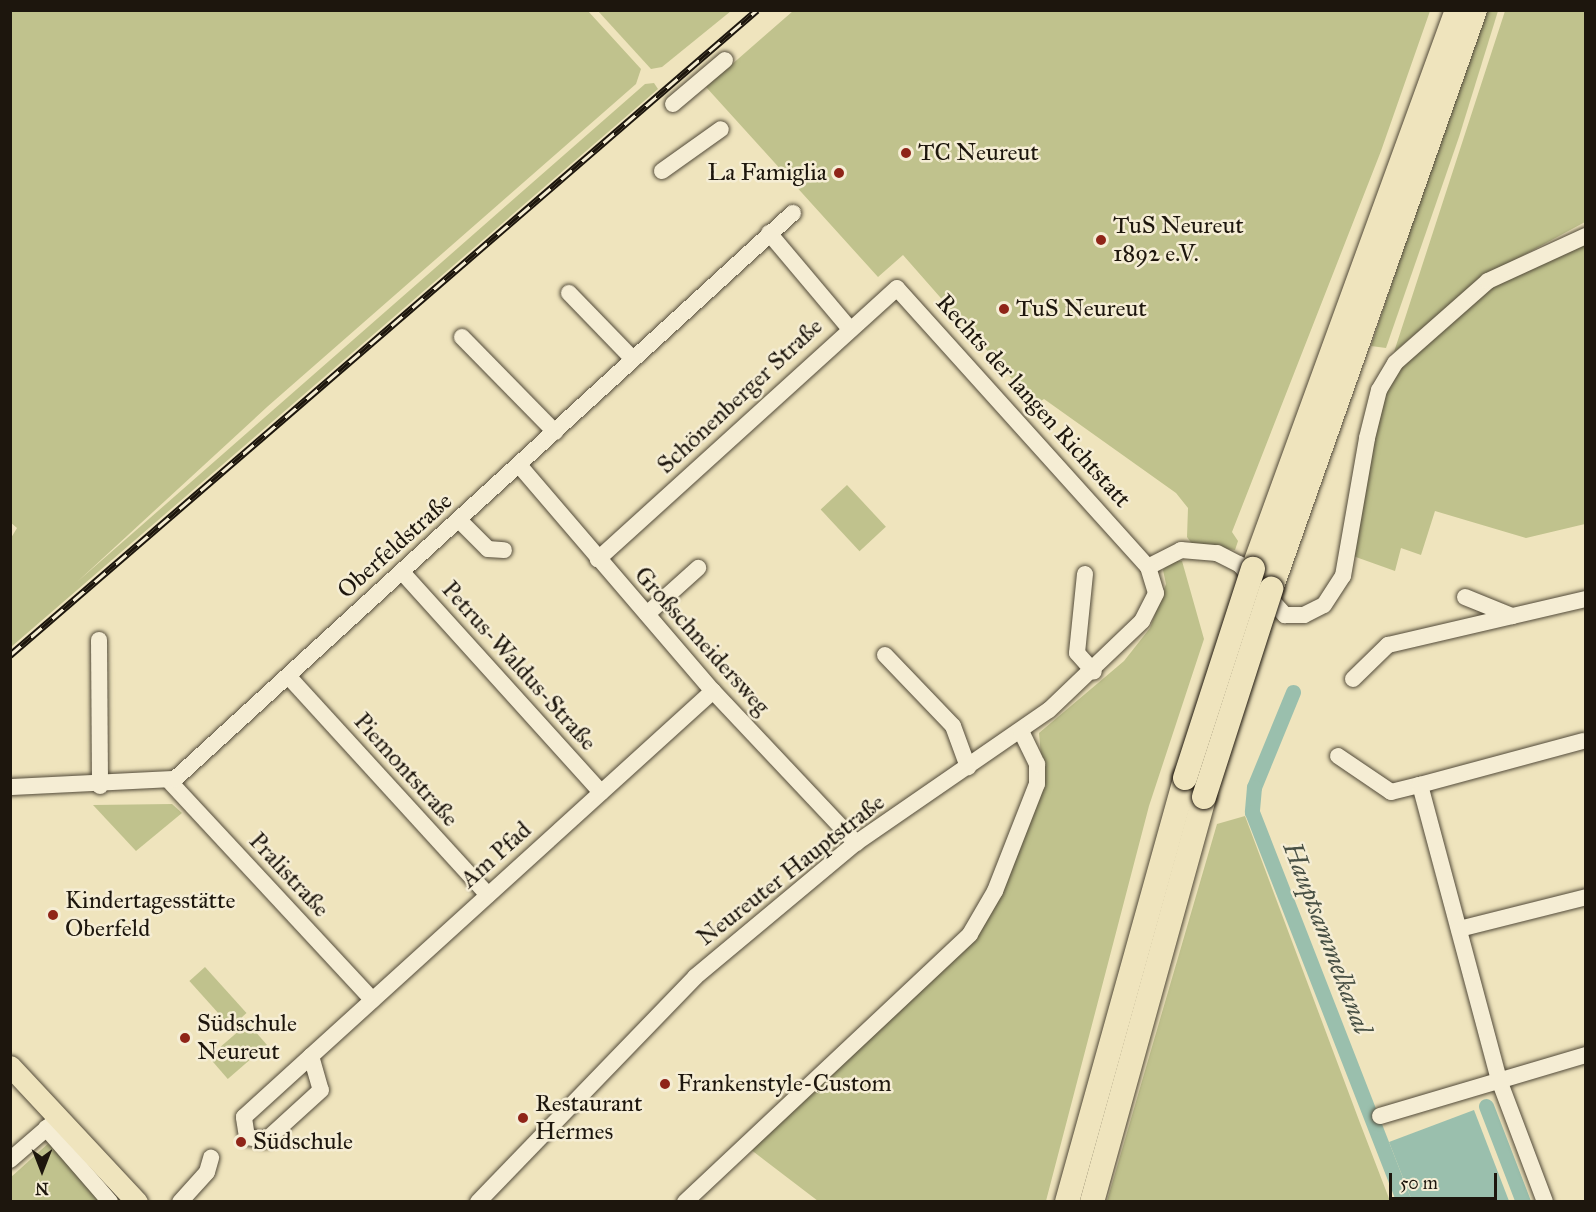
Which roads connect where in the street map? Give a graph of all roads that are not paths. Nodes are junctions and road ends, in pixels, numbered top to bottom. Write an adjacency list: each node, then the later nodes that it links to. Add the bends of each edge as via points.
1 (1457, 10): 61 (highway, bridge, via 1253,569 1185,778)
2 (1475, 10): 62 (highway, bridge, via 1271,589 1204,797)
3 (725, 60): 4 (street)
4 (674, 105)
5 (721, 129): 6 (street)
6 (662, 171)
7 (794, 213): 8 (street, Oberfeldstraße)
8 (768, 233): 11 (street, Schönenberger Straße); 13 (street, Oberfeldstraße)
9 (1586, 236): 20 (street, via 1488,281 1395,363 1378,390 1343,576 1324,605 1304,615 1285,615 1239,564 1217,554 1181,550)
10 (569, 292): 13 (street)
11 (849, 328): 18 (street, Schönenberger Straße); 20 (street, Rechts der langen Richtstatt, via 891,290 903,291)
12 (462, 337): 14 (street)
13 (633, 359): 14 (street, Oberfeldstraße)
14 (555, 432): 15 (street, Oberfeldstraße)
15 (519, 465): 16 (street, Oberfeldstraße); 18 (street, Großschneidersweg)
16 (459, 520): 17 (street, via 488,549); 21 (street, Oberfeldstraße)
17 (504, 550)
18 (598, 559): 26 (street, Großschneidersweg)
19 (698, 567): 26 (street)
20 (1148, 567): 25 (street, Rechts der langen Richtstatt, via 1156,584)
21 (402, 572): 31 (street, Oberfeldstraße); 42 (street, Petrus-Waldus-Straße)
22 (1085, 574): 30 (street, via 1077,653)
23 (1465, 597): 27 (street)
24 (1586, 599): 27 (street)
25 (1154, 602): 30 (street, Neureuter Hauptstraße)
26 (647, 614): 33 (street, Großschneidersweg)
27 (1512, 616): 32 (street, via 1388,645)
28 (99, 640): 40 (street)
29 (885, 655): 37 (street, via 953,726)
30 (1094, 672): 34 (street, Neureuter Hauptstraße)
31 (289, 677): 38 (street, Oberfeldstraße); 44 (street, Piemontstraße)
32 (1353, 679)
33 (713, 691): 42 (street, Am Pfad); 43 (street, Großschneidersweg)
34 (1022, 731): 37 (street, Neureuter Hauptstraße); 60 (street, via 1037,764 1037,784 995,891 970,934)
35 (1583, 741): 39 (street)
36 (1338, 756): 39 (street, via 1391,792)
37 (968, 767): 43 (street, Neureuter Hauptstraße)
38 (171, 783): 40 (street); 47 (street, Pralistraße)
39 (1420, 785): 46 (street)
40 (100, 786): 41 (street)
41 (10, 787)
42 (601, 792): 44 (street, Am Pfad)
43 (856, 843): 59 (street, Neureuter Hauptstraße, via 695,977)
44 (488, 895): 47 (street, Am Pfad)
45 (1586, 897): 46 (street)
46 (1459, 929): 51 (street)
47 (372, 1000): 49 (street, Am Pfad)
48 (1586, 1055): 51 (street)
49 (311, 1056): 49 (street, Am Pfad, via 244,1117 247,1137 266,1140 321,1090)
50 (10, 1066): 53 (main road)
51 (1499, 1080): 52 (street); 63 (street)
52 (1380, 1116)
53 (51, 1124): 55 (street); 56 (street); 57 (main road)
54 (211, 1158): 58 (street, via 207,1172)
55 (10, 1160)
56 (110, 1202)
57 (136, 1202)
58 (180, 1202)
59 (478, 1202)
60 (685, 1202)
61 (1067, 1202)
62 (1092, 1202)
63 (1545, 1202)

